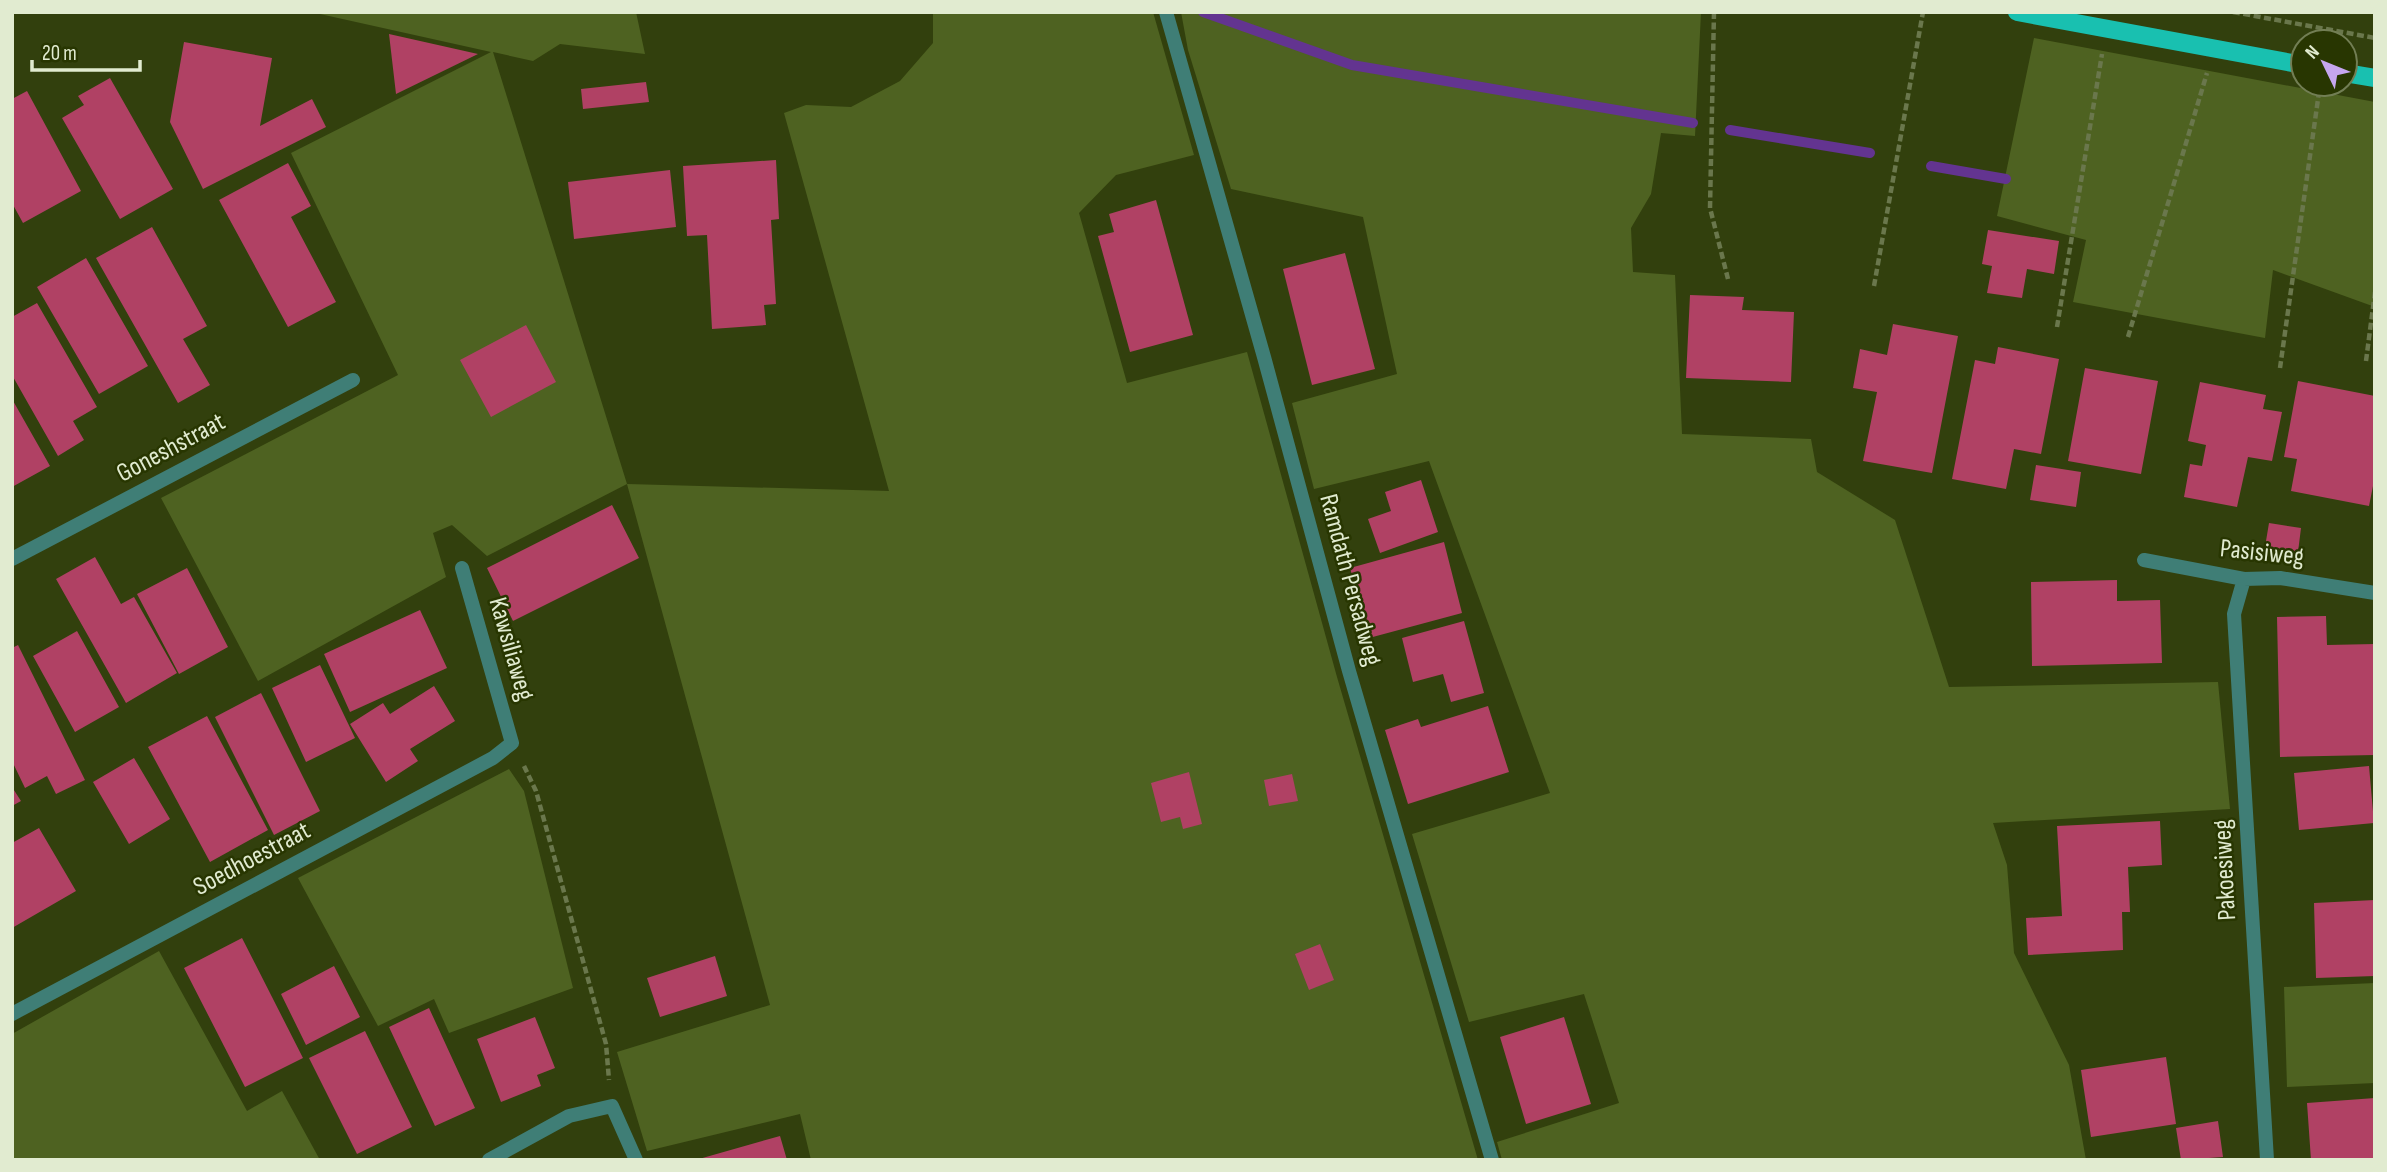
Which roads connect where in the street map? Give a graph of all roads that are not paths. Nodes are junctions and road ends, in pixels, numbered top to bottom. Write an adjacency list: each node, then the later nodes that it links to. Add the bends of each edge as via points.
1 (1166, 12): 14 (street, Ramdath Persadweg, via 1349,671)
2 (2017, 12): 3 (main road)
3 (2289, 62)
4 (353, 380): 5 (street, Goneshstraat)
5 (12, 559)
6 (2144, 560): 8 (street, Pasisiweg)
7 (462, 568): 10 (street, Kawsiliaweg)
8 (2245, 579): 9 (street, Pasisiweg, via 2280,578); 15 (street, Pakoesiweg, via 2234,614)
9 (2375, 593)
10 (512, 743): 11 (street, Soedhoestraat, via 493,758)
11 (12, 1014)
12 (489, 1160): 13 (street, via 569,1116 612,1106)
13 (636, 1160)
14 (1492, 1160)
15 (2267, 1160)

